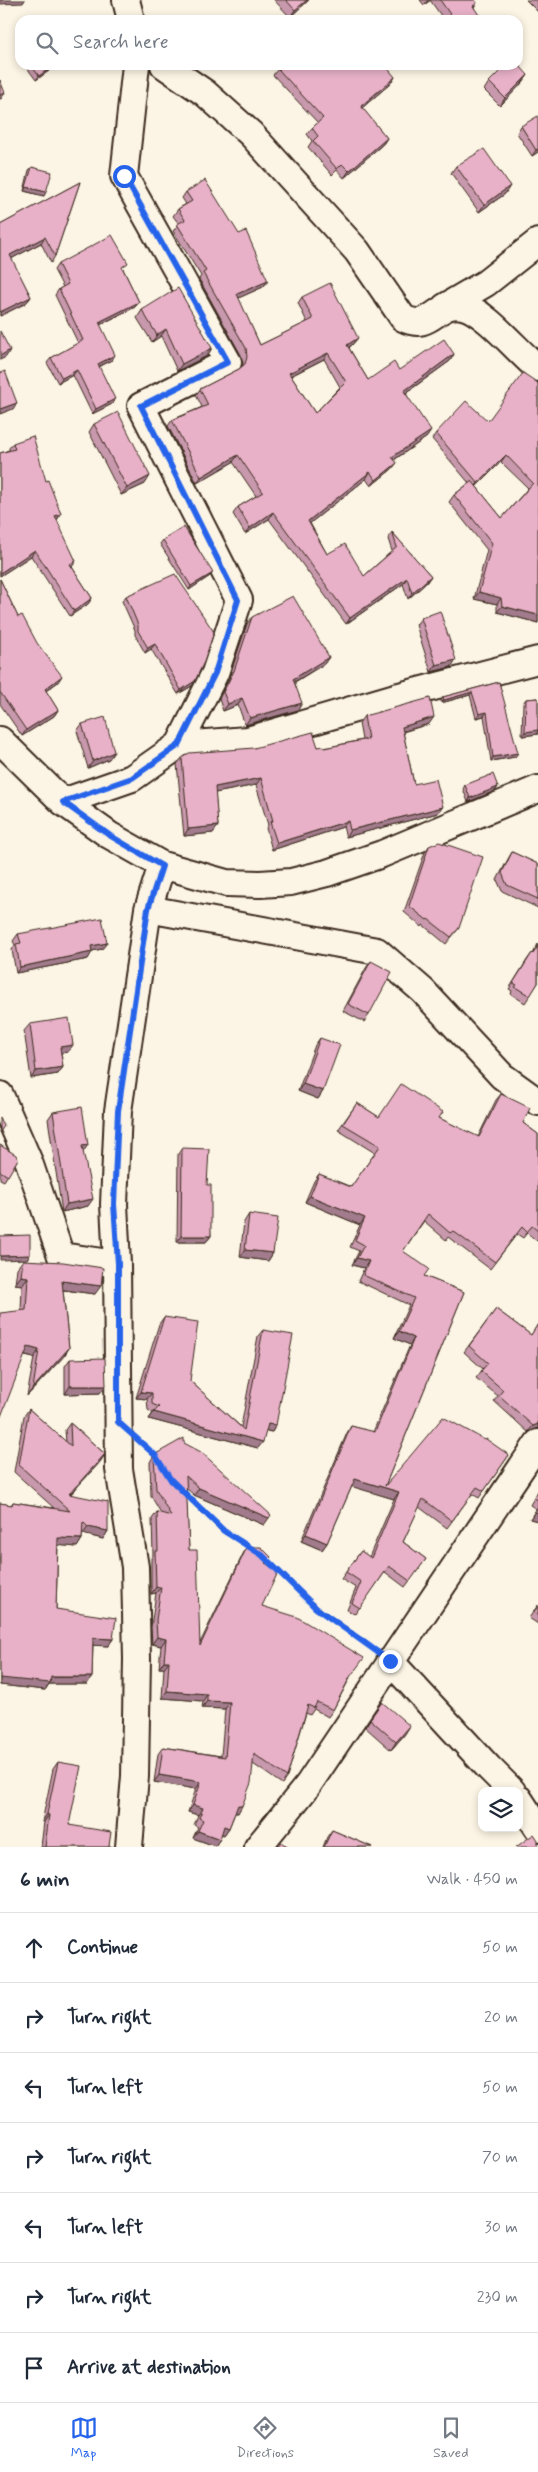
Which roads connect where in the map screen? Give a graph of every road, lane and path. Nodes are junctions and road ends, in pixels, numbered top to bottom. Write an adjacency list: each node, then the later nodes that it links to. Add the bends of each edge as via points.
1 (126, 0): 2 (street)
2 (130, 15)
3 (135, 70): 10 (street, via 124,176 228,362 141,406 238,600 215,673)
4 (171, 70): 6 (street, via 205,93 251,134 357,251 403,318 414,323 425,321)
5 (538, 242): 6 (street, via 486,282)
6 (446, 307): 7 (street, via 462,306 477,311)
7 (538, 368)
8 (538, 660): 10 (street, via 248,740)
9 (0, 740): 12 (street)
10 (179, 745): 12 (street, via 132,778)
11 (538, 789): 13 (street, via 382,854 291,882 226,882)
12 (63, 802): 13 (street, via 109,835)
13 (162, 866): 14 (street)
14 (148, 909): 16 (street, via 377,951 423,992 502,1076); 17 (street, via 118,1111 114,1204)
15 (0, 1095): 17 (street, via 29,1162 61,1256)
16 (538, 1102)
17 (118, 1264): 18 (street)
18 (118, 1422): 20 (path); 28 (street, via 119,1469 135,1567 135,1776)
19 (538, 1443): 24 (street)
20 (159, 1461)
21 (178, 1486): 22 (path, via 224,1531)
22 (254, 1550)
23 (262, 1555): 24 (path, via 316,1608)
24 (390, 1661): 25 (street); 29 (street, via 308,1785)
25 (508, 1787)
26 (523, 1805): 27 (street)
27 (538, 1828)
28 (129, 1847)
29 (258, 1847)

